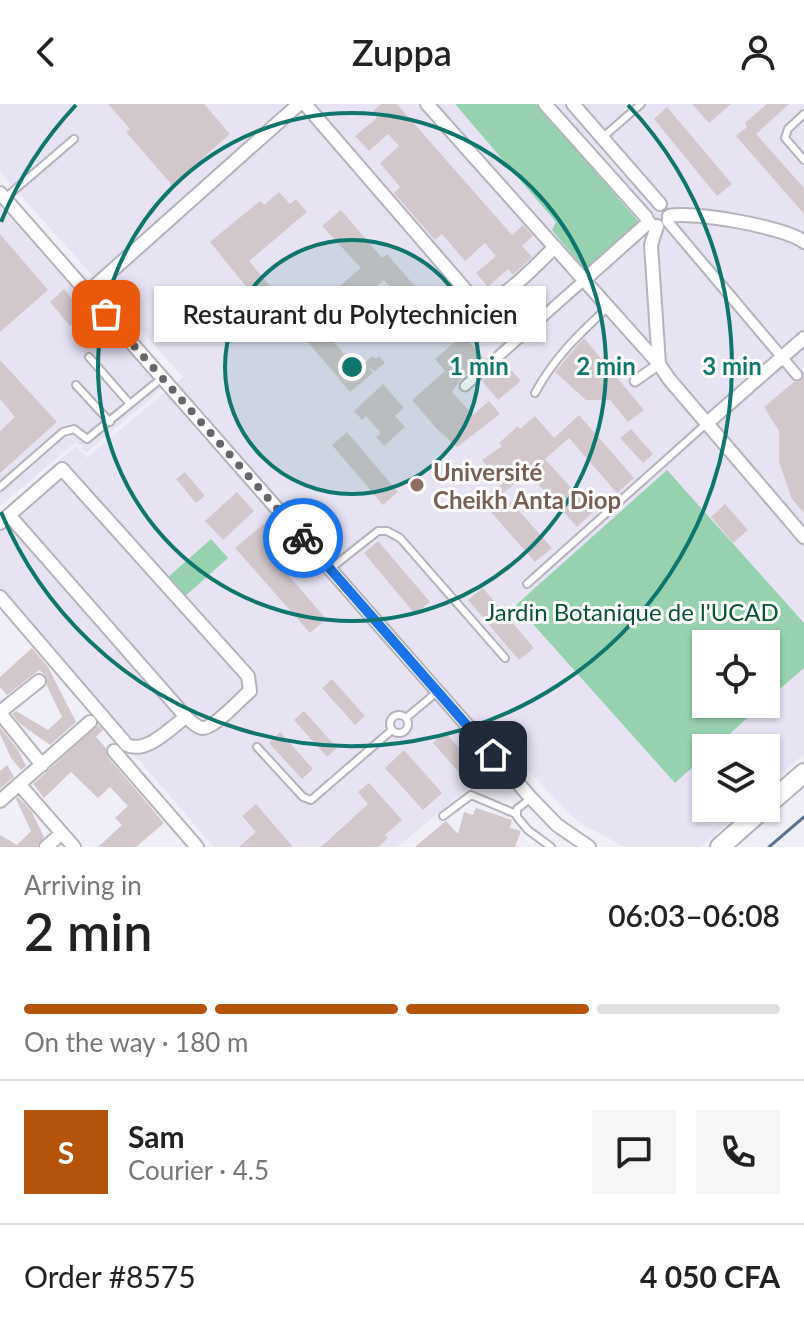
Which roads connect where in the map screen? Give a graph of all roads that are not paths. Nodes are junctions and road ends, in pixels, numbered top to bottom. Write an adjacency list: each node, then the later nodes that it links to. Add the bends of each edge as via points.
1 (299, 104): 17 (street)
2 (305, 104): 18 (street)
3 (427, 104): 15 (street)
4 (545, 104): 13 (street)
5 (573, 104): 8 (street)
6 (641, 104): 8 (lane)
7 (804, 114): 10 (lane, via 785,134)
8 (603, 137): 12 (street)
9 (74, 139): 11 (lane)
10 (804, 160)
11 (2, 196): 17 (street)
12 (660, 204): 13 (street, via 667,209); 13 (street, via 649,207)
13 (658, 220): 14 (street, via 692,213); 16 (street); 23 (street); 24 (street, via 651,245)
14 (804, 242)
15 (555, 247): 16 (street); 18 (street, via 500,297)
16 (584, 280): 19 (street); 29 (street)
17 (87, 293): 26 (street)
18 (482, 304): 20 (lane, via 447,330)
19 (608, 307): 24 (street); 30 (lane, via 570,342)
20 (395, 328)
21 (804, 338): 23 (street)
22 (89, 357): 31 (lane)
23 (781, 358): 25 (street); 33 (street)
24 (659, 364): 27 (street); 33 (street)
25 (797, 375)
26 (162, 378): 31 (lane); 37 (street)
27 (635, 381)
28 (76, 385): 32 (lane)
29 (465, 386)
30 (535, 393)
31 (130, 404): 32 (lane)
32 (110, 422): 34 (lane, via 87,439 74,429 63,432)
33 (706, 424): 36 (street); 38 (lane)
34 (0, 487)
35 (4, 519): 44 (street); 44 (street, via 62,469 248,676 250,691 214,723 199,727)
36 (804, 537)
37 (330, 569): 40 (lane, via 378,531 387,531 400,538); 42 (street)
38 (527, 584)
39 (1, 600): 44 (street, via 127,745 144,747)
40 (505, 658)
41 (39, 681): 43 (street)
42 (437, 692): 45 (lane); 54 (street)
43 (0, 712): 50 (street)
44 (186, 717)
45 (406, 718): 47 (lane, via 406,730); 47 (lane, via 392,717)
46 (90, 722): 50 (street)
47 (392, 730): 48 (lane, via 311,800)
48 (257, 747)
49 (114, 751): 62 (street)
50 (42, 765): 52 (street)
51 (804, 773): 53 (main road)
52 (19, 784): 55 (street); 59 (street)
53 (780, 794)
54 (531, 798): 56 (lane); 64 (street)
55 (0, 801)
56 (516, 814): 57 (lane, via 471,795); 63 (lane)
57 (443, 816)
58 (748, 822): 65 (main road)
59 (62, 833): 60 (street); 61 (street)
60 (46, 847)
61 (74, 847)
62 (197, 847)
63 (551, 847)
64 (589, 847)
65 (720, 847)

